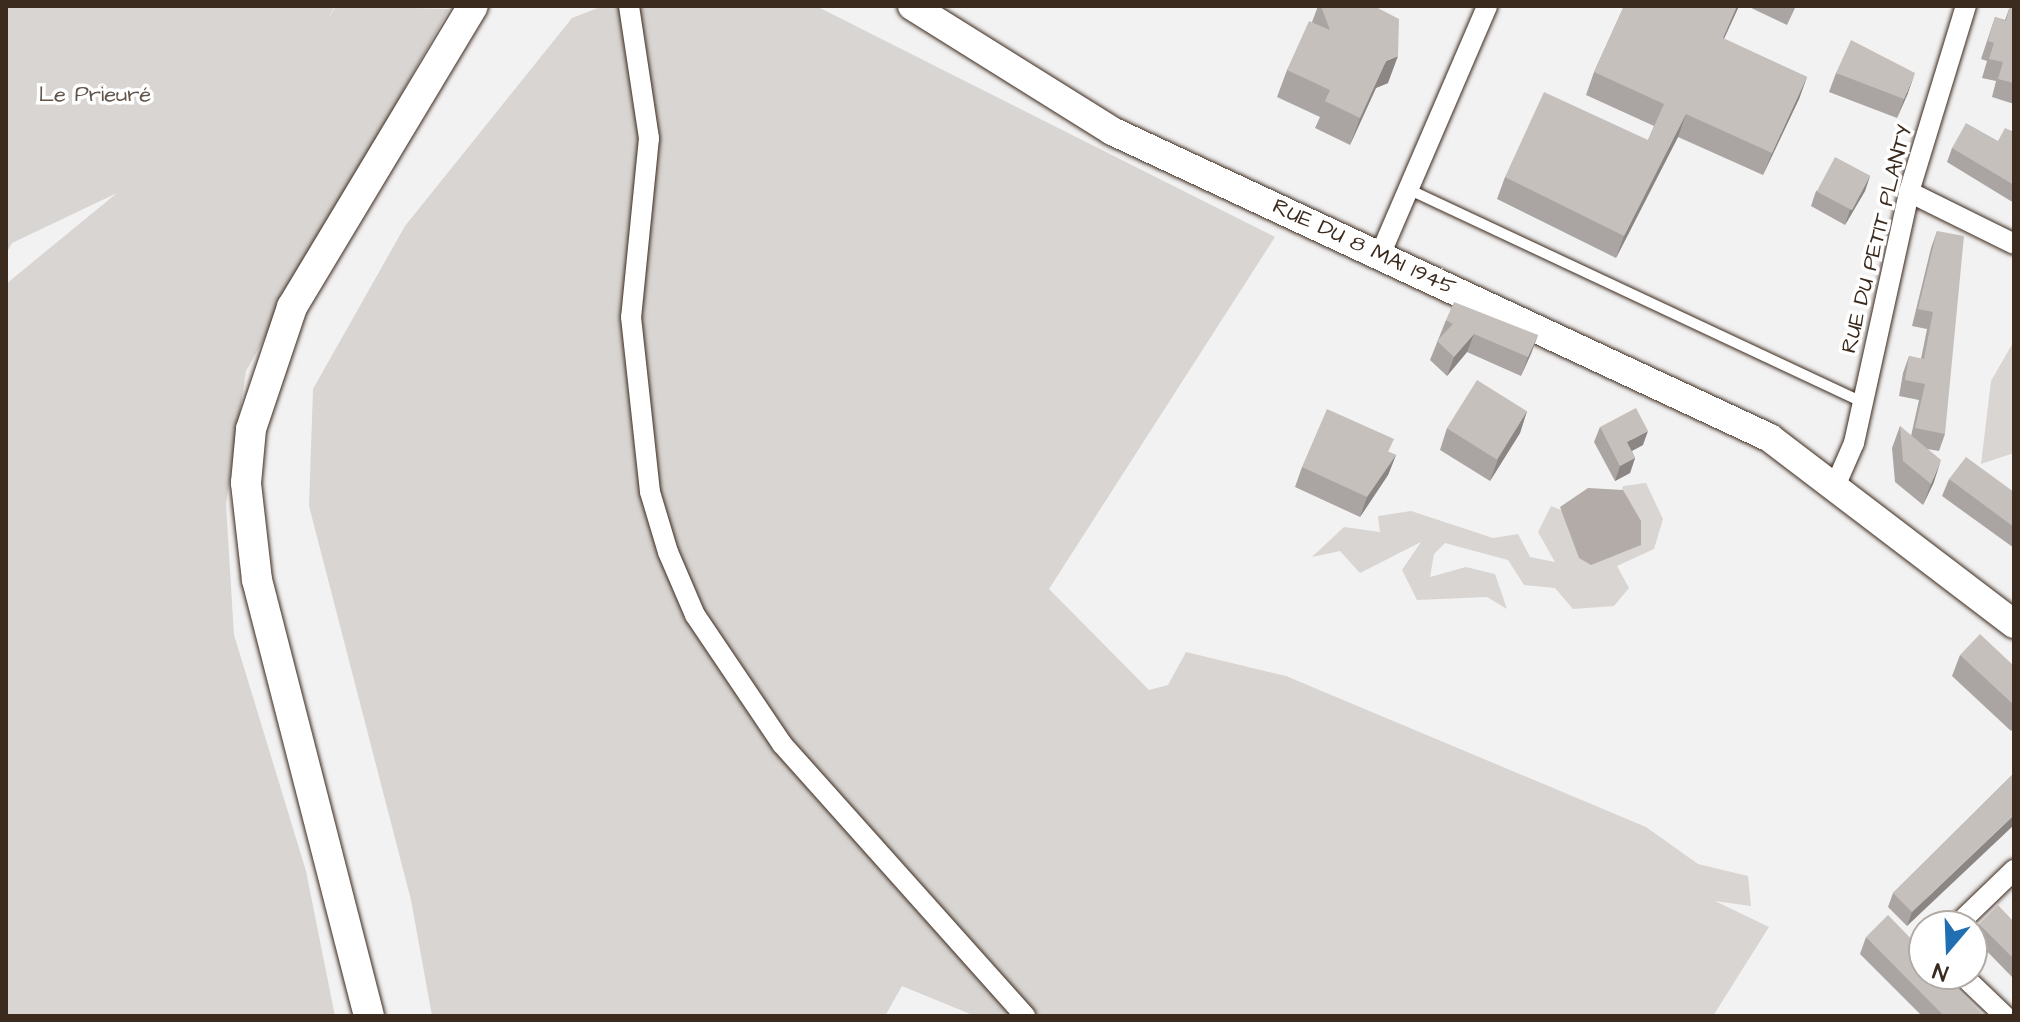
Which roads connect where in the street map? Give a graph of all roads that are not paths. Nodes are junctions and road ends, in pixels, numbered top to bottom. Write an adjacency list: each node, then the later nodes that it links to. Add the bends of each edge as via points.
1 (473, 6): 7 (main road)
2 (492, 6): 7 (main road)
3 (629, 6): 19 (street, via 649,138 631,317 650,492 668,552 702,628 782,744)
4 (912, 6): 11 (main road, RUE DU 8 MAI 1945, via 1112,131)
5 (1487, 6): 8 (street)
6 (1966, 6): 9 (street, RUE DU PETIT PLANTY)
7 (460, 40): 18 (main road, via 292,307 265,371 246,483 257,580)
8 (1408, 189): 11 (street); 12 (lane)
9 (1909, 192): 10 (street); 12 (street, RUE DU PETIT PLANTY)
10 (2014, 244)
11 (1380, 255): 13 (main road, RUE DU 8 MAI 1945, via 1711,406)
12 (1862, 402): 13 (street, RUE DU PETIT PLANTY)
13 (1830, 479): 14 (main road, RUE DU 8 MAI 1945)
14 (2014, 624)
15 (2014, 870): 16 (street)
16 (1973, 910)
17 (1978, 990): 20 (street)
18 (369, 1016)
19 (1025, 1016)
20 (2005, 1016)

